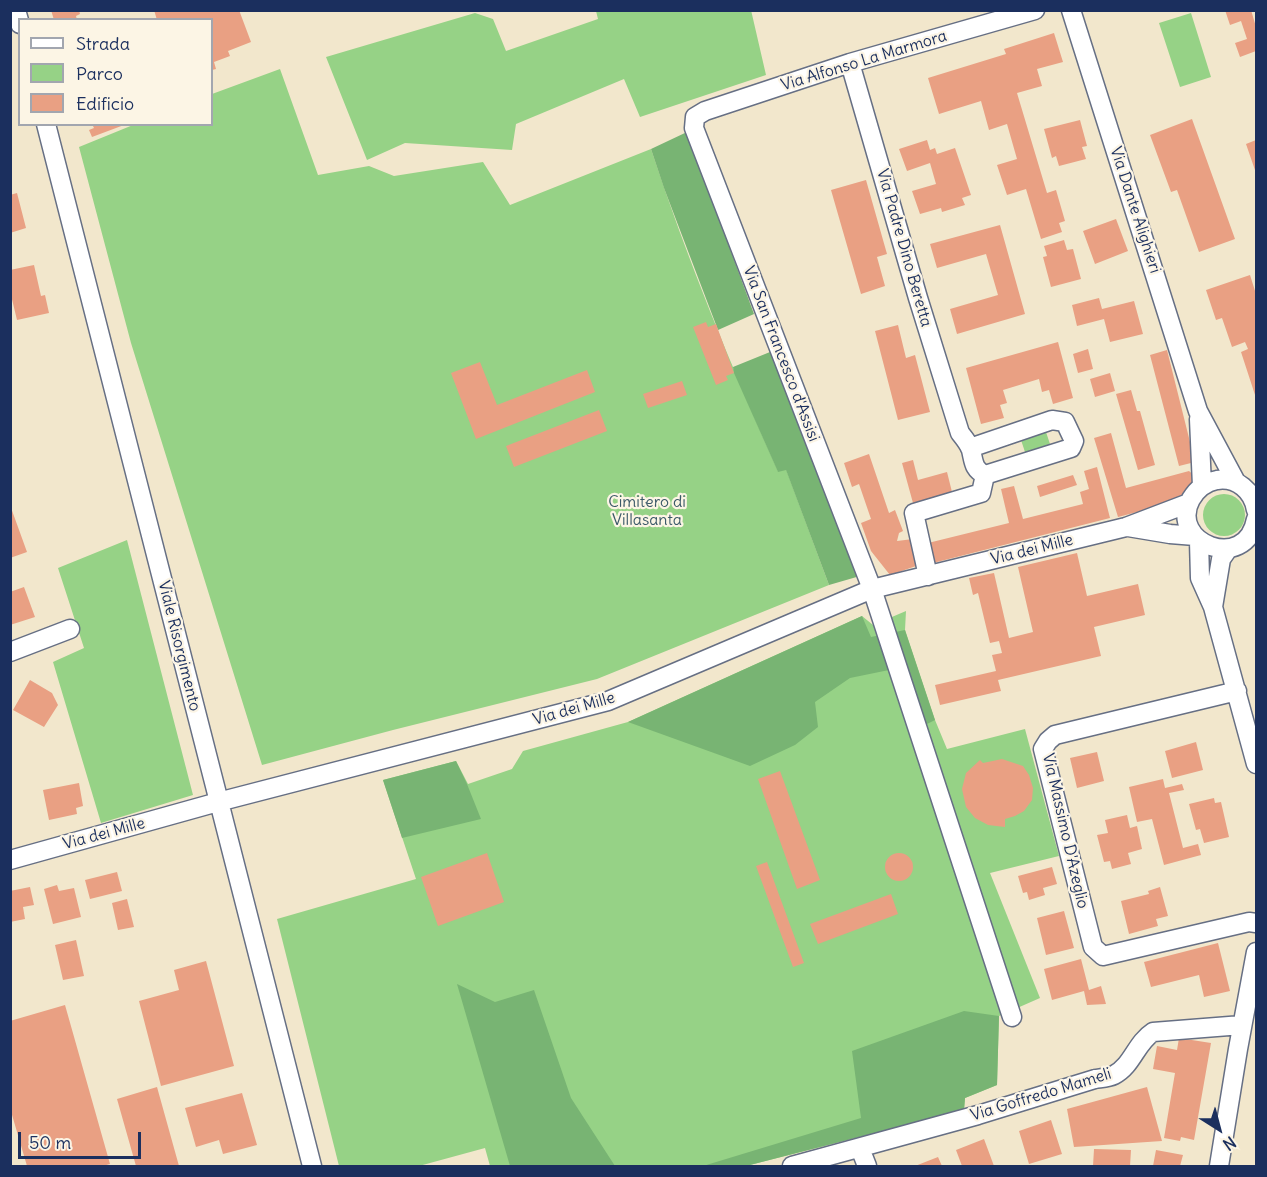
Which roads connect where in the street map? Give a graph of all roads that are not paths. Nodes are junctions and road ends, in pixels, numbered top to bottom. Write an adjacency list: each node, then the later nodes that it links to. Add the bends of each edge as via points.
1 (1035, 10): 3 (street, Via Alfonso La Marmora)
2 (1071, 10): 6 (street, Via Dante Alighieri)
3 (850, 63): 4 (street, Via Alfonso La Marmora); 7 (street, Via Padre Dino Beretta, via 918,298)
4 (695, 117): 17 (street, Via San Francesco d'Assisi, via 693,128)
5 (47, 126): 23 (street, Viale Risorgimento)
6 (1198, 411): 9 (street, Via Dante Alighieri); 10 (street, Via Dante Alighieri)
7 (965, 440): 8 (street, Via Padre Dino Beretta, via 977,471); 8 (street, via 1052,420 1065,422 1070,428 1074,441 1071,448)
8 (985, 475): 16 (street, via 981,493 914,513)
9 (1236, 482): 10 (street, via 1219,480); 12 (street, via 1245,487)
10 (1202, 486): 11 (street)
11 (1189, 503): 13 (street, Via dei Mille); 14 (street, via 1188,520)
12 (1256, 507): 15 (street, via 1255,527 1249,537)
13 (1126, 526): 14 (street, Via dei Mille); 16 (street, Via dei Mille)
14 (1197, 538): 15 (street, via 1208,546); 18 (street, via 1200,578)
15 (1228, 549): 18 (street, via 1221,559)
16 (928, 576): 17 (street, Via dei Mille)
17 (872, 589): 23 (street, Via dei Mille, via 608,701); 27 (street, Via San Francesco d'Assisi)
18 (1213, 607): 21 (street)
19 (70, 628): 20 (street)
20 (10, 652)
21 (1237, 691): 22 (street); 25 (street, Via Massimo D'Azeglio, via 1055,735 1043,749 1097,952 1103,956)
22 (1257, 764)
23 (218, 802): 24 (street, Via dei Mille); 32 (street, Viale Risorgimento)
24 (10, 860)
25 (1257, 923)
26 (1257, 952): 28 (street)
27 (1012, 1017)
28 (1242, 1025): 30 (street); 31 (street, Via Goffredo Mameli, via 1154,1032 1143,1038 1124,1067 1113,1076)
29 (1257, 1038): 30 (street)
30 (1238, 1048): 35 (street)
31 (860, 1148): 33 (street, Via Goffredo Mameli); 34 (street)
32 (312, 1167)
33 (792, 1167)
34 (867, 1167)
35 (1220, 1167)

